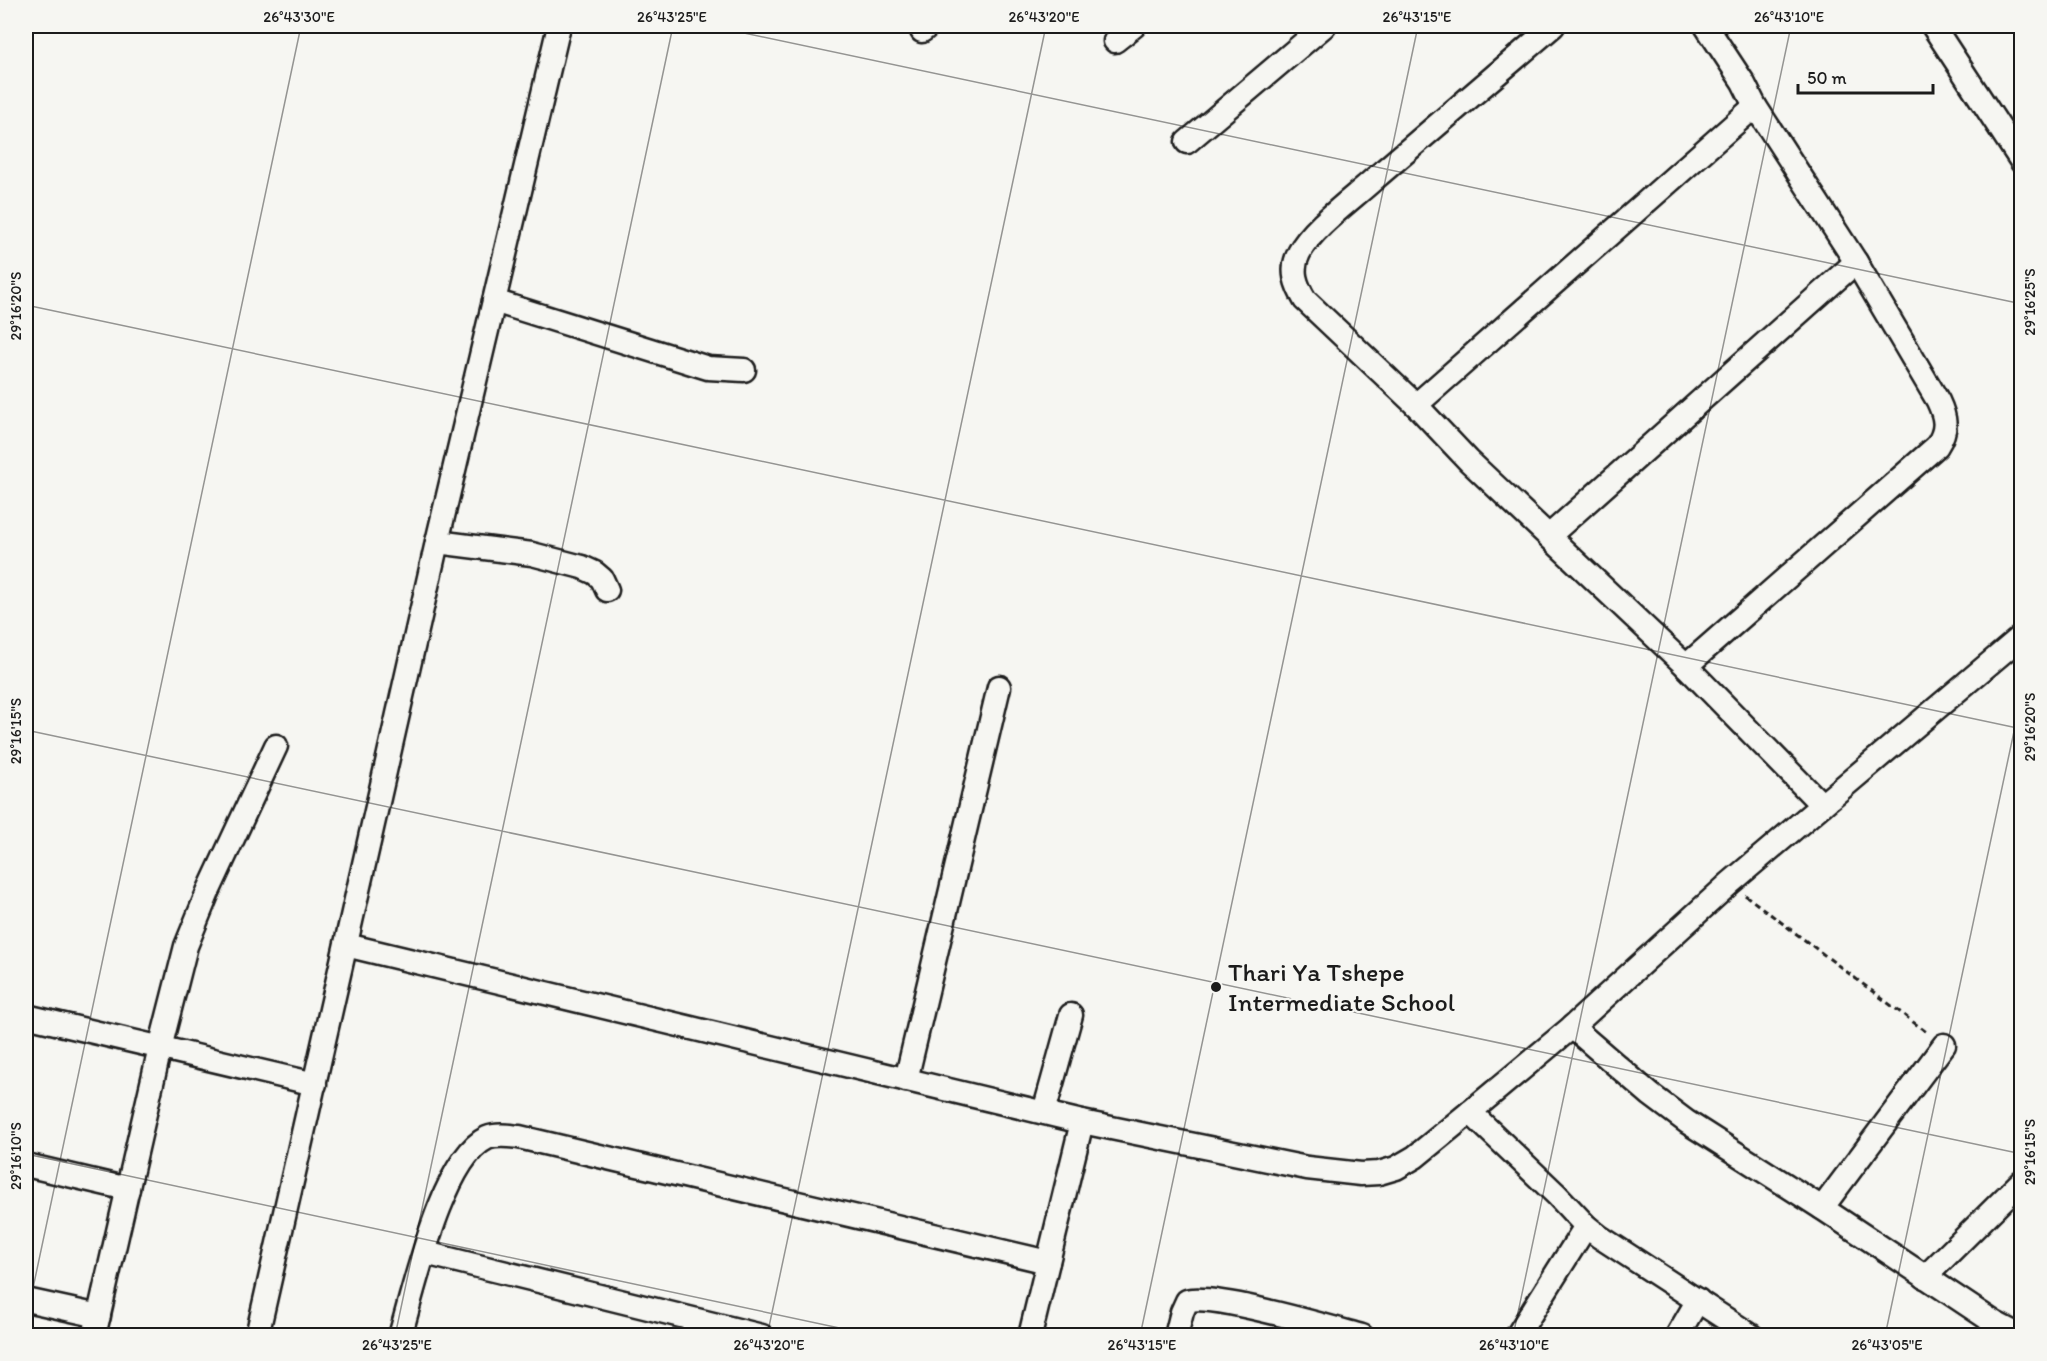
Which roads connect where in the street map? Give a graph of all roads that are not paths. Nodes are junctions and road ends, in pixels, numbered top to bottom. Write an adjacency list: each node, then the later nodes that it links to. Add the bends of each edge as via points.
1 (559, 26): 12 (street)
2 (1134, 26): 7 (street)
3 (1553, 26): 14 (street, via 1324,223 1298,255 1294,276 1305,300)
4 (1706, 26): 8 (street)
5 (1933, 26): 10 (street)
6 (1316, 28): 9 (street)
7 (1115, 41)
8 (1755, 106): 11 (street); 14 (street)
9 (1187, 142)
10 (2022, 162)
11 (1856, 262): 15 (street); 19 (street, via 1938,401 1946,423 1942,438)
12 (494, 301): 13 (street, via 708,368); 16 (street)
13 (744, 370)
14 (1416, 405): 15 (street)
15 (1549, 537): 19 (street)
16 (437, 542): 17 (street, via 532,554 582,567 602,579); 23 (street)
17 (607, 590)
18 (2022, 636): 22 (street)
19 (1686, 666): 22 (street)
20 (999, 687): 29 (street)
21 (276, 746): 28 (street, via 186,946)
22 (1822, 805): 26 (street)
23 (346, 945): 29 (street); 30 (street)
24 (26, 1016): 28 (street)
25 (1071, 1016): 31 (street)
26 (1572, 1026): 32 (street); 37 (street, via 1687,1122)
27 (1944, 1045): 37 (street)
28 (160, 1048): 30 (street); 36 (street)
29 (906, 1080): 31 (street)
30 (315, 1084): 45 (street)
31 (1044, 1112): 33 (street)
32 (1470, 1112): 33 (street, via 1396,1168 1361,1174 1307,1168); 38 (street)
33 (1082, 1122): 40 (street)
34 (26, 1165): 36 (street)
35 (2022, 1181): 41 (street)
36 (128, 1189): 44 (street)
37 (1822, 1208): 41 (street)
38 (1586, 1226): 43 (street); 51 (street)
39 (424, 1253): 40 (street, via 460,1164 486,1138 501,1135); 46 (street); 47 (street)
40 (1048, 1262): 48 (street)
41 (1925, 1277): 54 (street)
42 (26, 1300): 44 (street)
43 (1698, 1300): 52 (street); 53 (street)
44 (96, 1326)
45 (257, 1335)
46 (400, 1335)
47 (762, 1335)
48 (1029, 1335)
49 (1176, 1335): 50 (street, via 1187,1301 1193,1299 1221,1301)
50 (1362, 1335)
51 (1517, 1335)
52 (1677, 1335)
53 (1752, 1335)
54 (2020, 1335)

